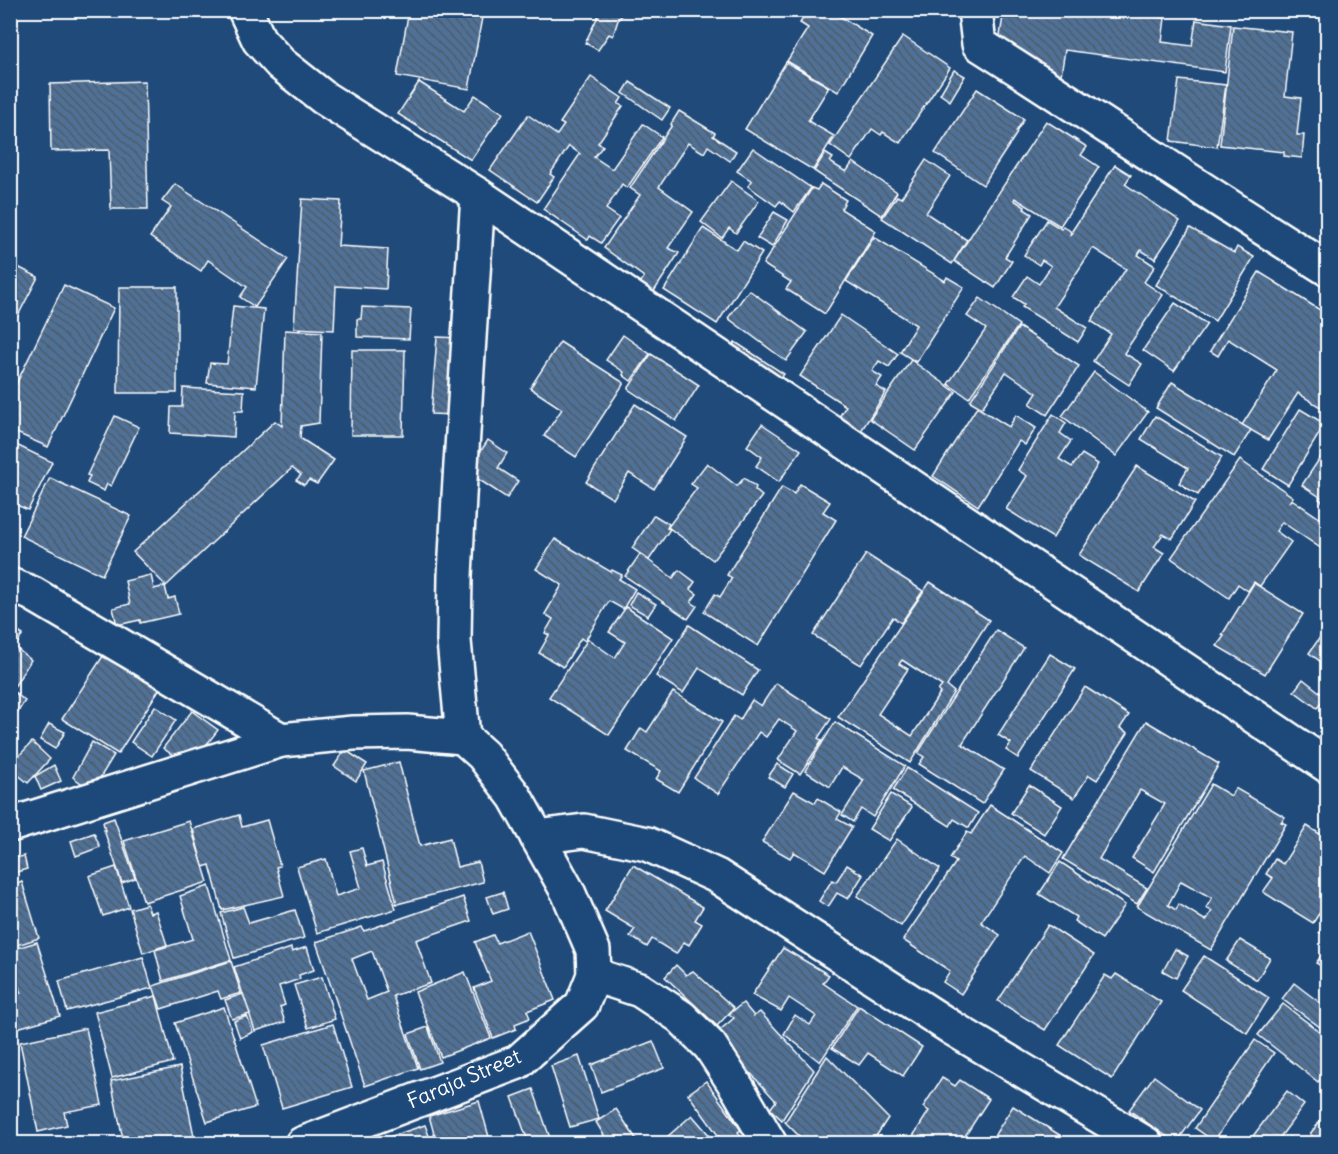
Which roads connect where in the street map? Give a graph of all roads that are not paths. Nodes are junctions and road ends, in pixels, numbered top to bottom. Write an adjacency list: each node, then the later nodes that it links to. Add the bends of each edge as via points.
1 (245, 10): 3 (street, via 259,40 281,64 324,98)
2 (975, 10): 4 (street, via 979,44)
3 (478, 195): 6 (street, via 455,587 454,641); 8 (street)
4 (1328, 269)
5 (10, 585): 7 (street, via 31,593)
6 (464, 737): 7 (street, via 375,732); 10 (street, via 515,797)
7 (281, 740): 9 (street)
8 (1328, 766)
9 (10, 825)
10 (537, 837): 11 (street, via 568,892 593,950); 14 (street, via 584,831 647,844 717,876 952,1028)
11 (594, 975): 12 (street, Faraja Street, via 582,1005 518,1062); 13 (street, via 640,990 681,1017 710,1046)
12 (302, 1143)
13 (771, 1143)
14 (1146, 1143)

